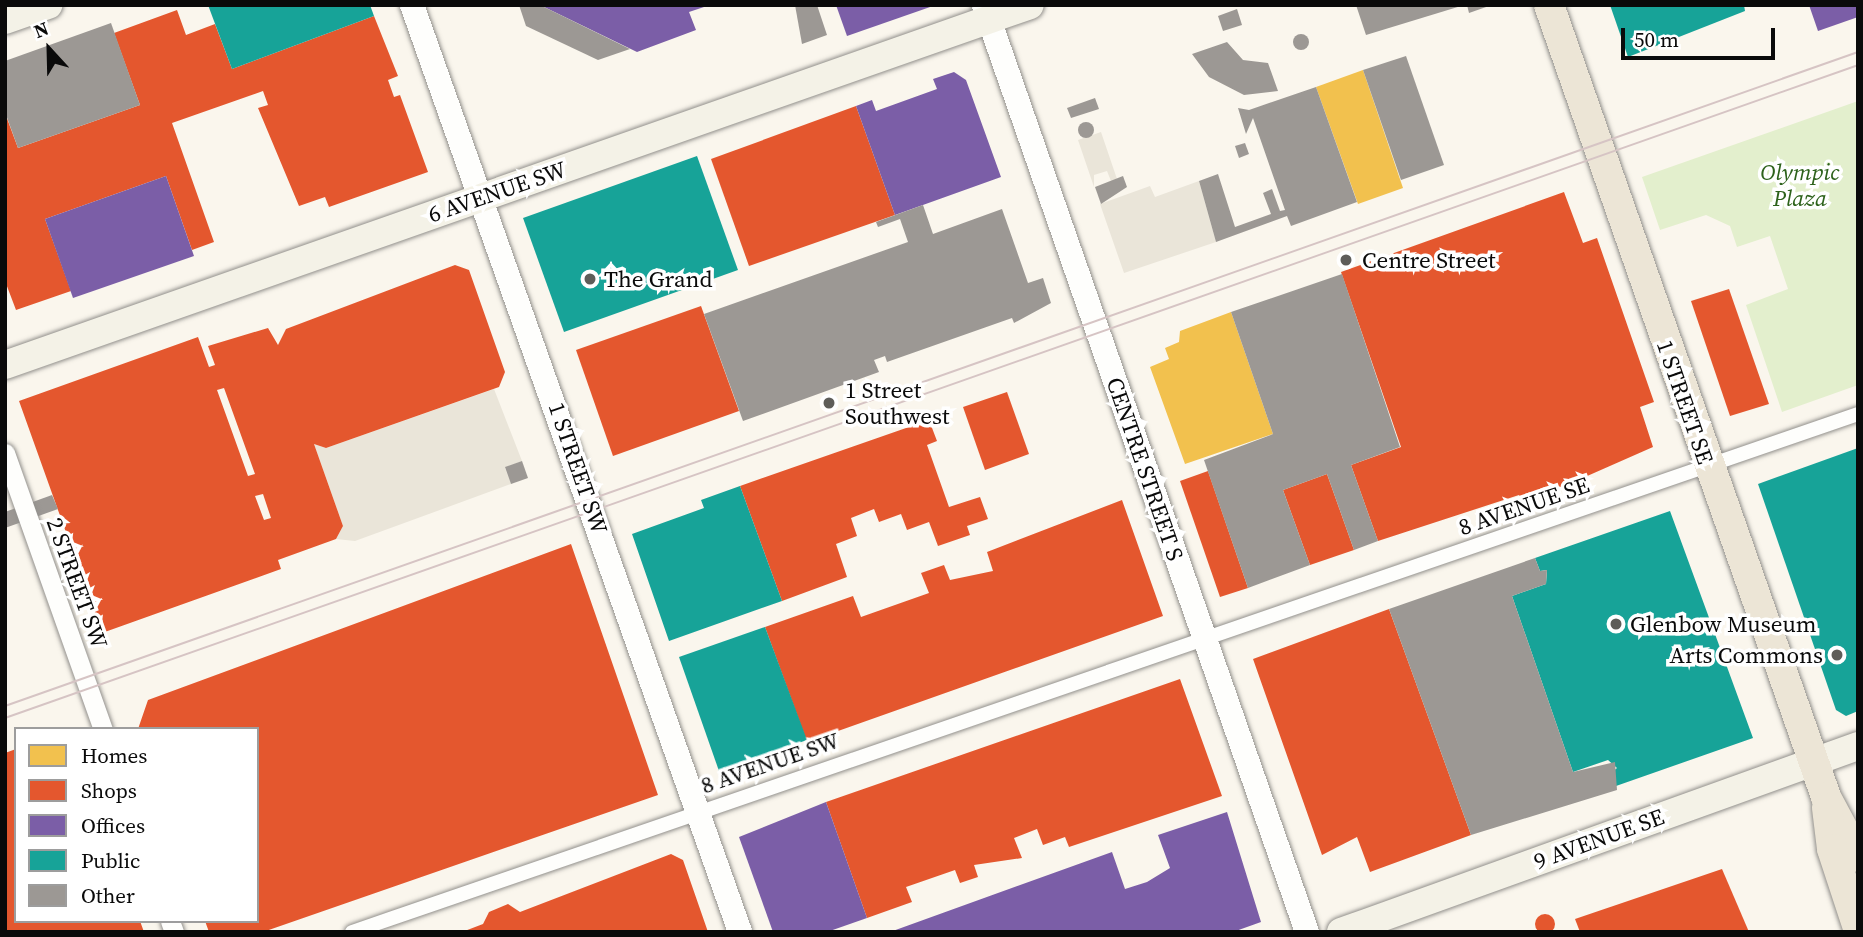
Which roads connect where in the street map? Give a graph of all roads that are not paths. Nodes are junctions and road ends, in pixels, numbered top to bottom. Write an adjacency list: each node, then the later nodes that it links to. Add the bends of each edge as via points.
1 (48, 5): 6 (main road)
2 (412, 5): 7 (street, 1 STREET SW)
3 (1030, 5): 5 (main road, 6 AVENUE SW)
4 (1549, 5): 11 (main road, 1 STREET SE)
5 (987, 12): 7 (main road, 6 AVENUE SW); 12 (street, CENTRE STREET S)
6 (5, 20)
7 (482, 197): 8 (main road, 6 AVENUE SW); 17 (street, 1 STREET SW)
8 (5, 365)
9 (1858, 414): 11 (street, 8 AVENUE SE)
10 (5, 453): 13 (street, 2 STREET SW)
11 (1707, 467): 12 (street, 8 AVENUE SE); 15 (main road, 1 STREET SE)
12 (1204, 639): 17 (street, 8 AVENUE SW); 22 (street, CENTRE STREET S)
13 (102, 727)
14 (1858, 746): 15 (main road, 9 AVENUE SE)
15 (1814, 762): 16 (main road, 1 STREET SE); 23 (main road, 9 AVENUE SE)
16 (1826, 797): 18 (main road, 1 STREET SE); 19 (main road, 1 STREET SE, via 1832,849)
17 (698, 812): 20 (street, 8 AVENUE SW); 21 (street, 1 STREET SW)
18 (1858, 857)
19 (1858, 928)
20 (352, 932)
21 (740, 932)
22 (1307, 932)
23 (1341, 932)

